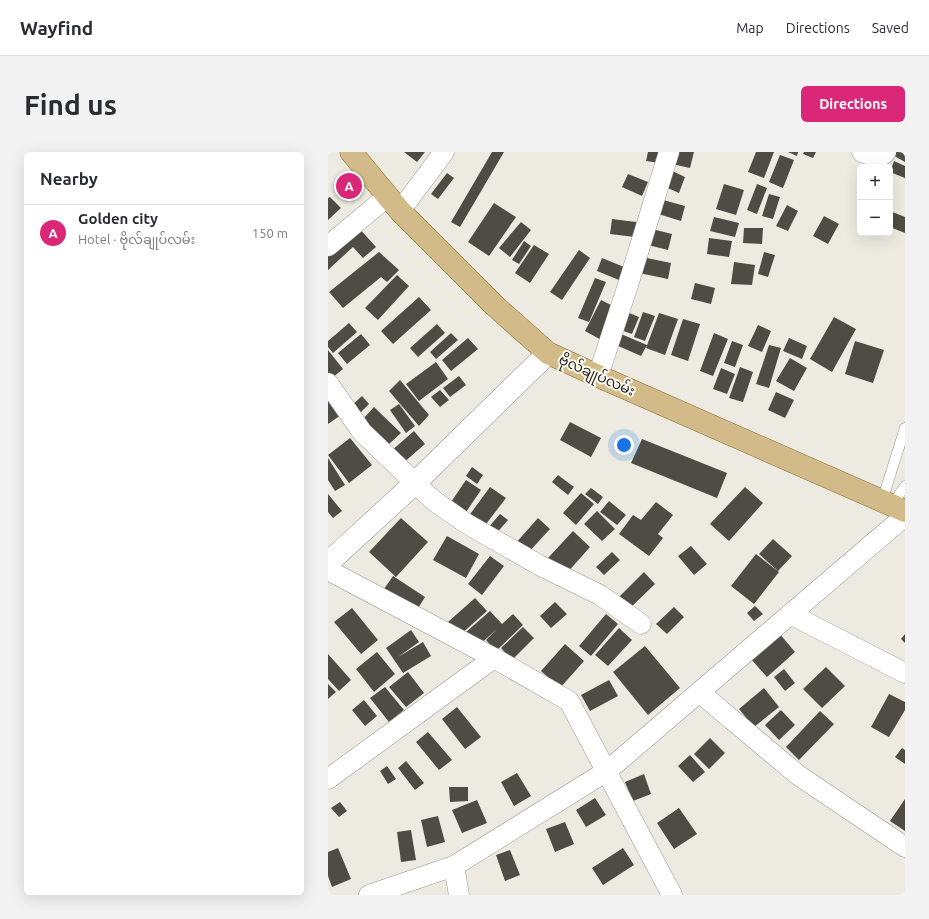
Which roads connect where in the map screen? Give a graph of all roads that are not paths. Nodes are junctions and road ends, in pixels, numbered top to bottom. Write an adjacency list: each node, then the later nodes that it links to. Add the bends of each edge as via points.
1 (351, 152): 6 (main road, ဗိုလ်ချုပ်လမ်း)
2 (444, 152): 6 (street)
3 (669, 152): 9 (street)
4 (862, 152): 5 (street, via 880,156)
5 (886, 152)
6 (394, 204): 7 (street); 8 (main road, ဗိုလ်ချုပ်လမ်း, via 495,306)
7 (328, 246)
8 (548, 353): 9 (main road, ဗိုလ်ချုပ်လမ်း); 12 (street)
9 (598, 376): 14 (main road, ဗိုလ်ချုပ်လမ်း)
10 (328, 383): 12 (street, via 362,432)
11 (905, 428): 14 (lane)
12 (415, 483): 15 (street); 18 (street, via 433,500 468,524 539,565 600,595)
13 (905, 486): 14 (lane)
14 (896, 508): 17 (street)
15 (328, 563)
16 (328, 570): 19 (street)
17 (790, 614): 20 (street); 21 (street)
18 (641, 624)
19 (494, 658): 22 (street, via 569,701); 23 (street)
20 (905, 673)
21 (699, 692): 22 (street); 24 (street, via 798,775)
22 (607, 771): 25 (street); 28 (street)
23 (328, 779)
24 (905, 847)
25 (454, 866): 26 (street); 27 (street)
26 (369, 895)
27 (459, 895)
28 (672, 895)

